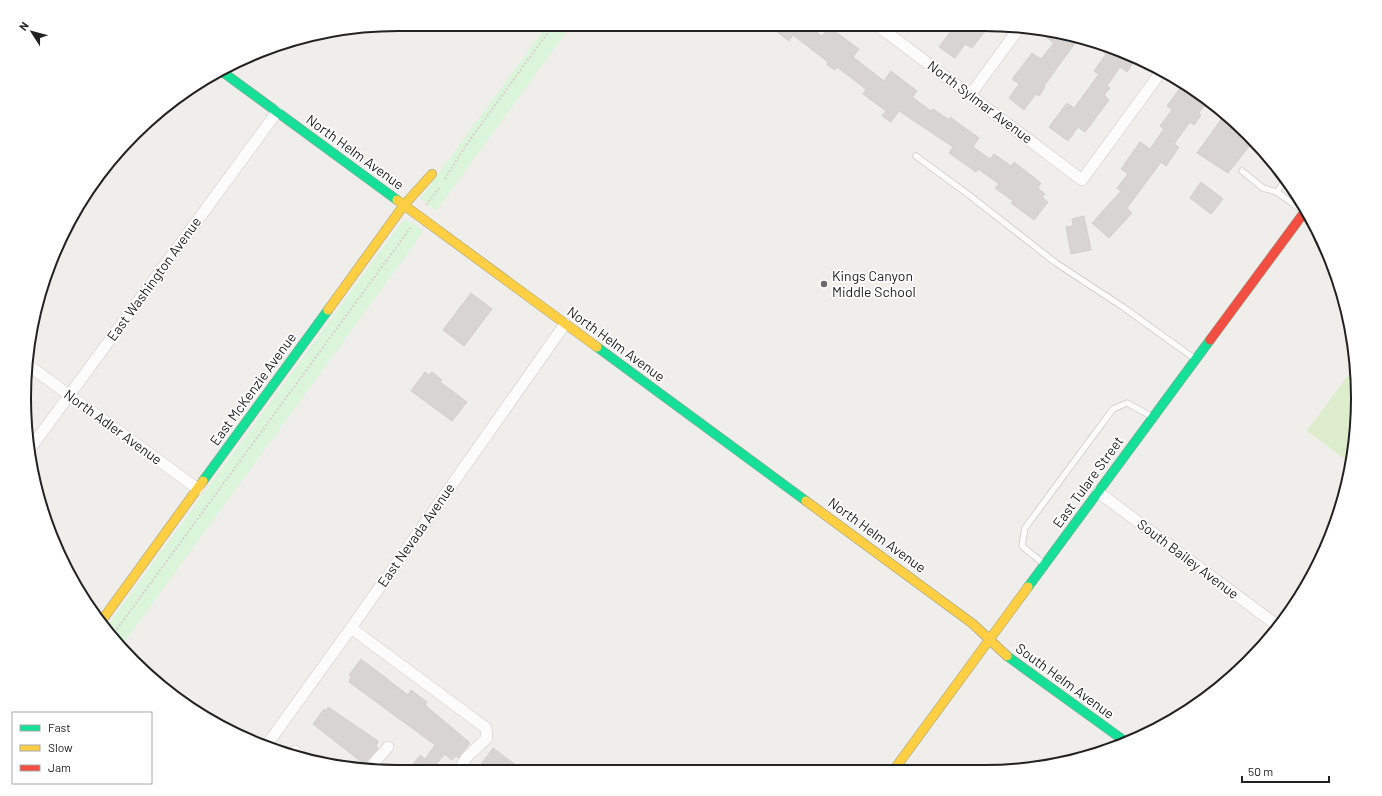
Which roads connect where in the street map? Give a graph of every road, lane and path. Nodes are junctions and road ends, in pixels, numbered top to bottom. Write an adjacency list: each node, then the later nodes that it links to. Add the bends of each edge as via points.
1 (549, 31): 15 (path)
2 (885, 31): 6 (street, North Sylmar Avenue)
3 (1016, 33): 6 (street)
4 (226, 74): 7 (street, North Helm Avenue)
5 (1159, 75): 6 (street, North Sylmar Avenue, via 1082,180)
6 (970, 95)
7 (277, 112): 13 (street, North Helm Avenue); 20 (street, East Washington Avenue)
8 (916, 156): 18 (lane, via 1056,263 1124,307)
9 (1242, 171): 12 (lane, via 1263,188)
10 (432, 174): 13 (street, East McKenzie Avenue)
11 (1282, 185): 12 (lane)
12 (1277, 192): 14 (lane)
13 (404, 204): 15 (street, North Helm Avenue); 23 (street, East McKenzie Avenue)
14 (1296, 205)
15 (419, 215): 17 (street, North Helm Avenue); 29 (path)
16 (1302, 215): 18 (street, East Tulare Street)
17 (565, 324): 28 (street, East Nevada Avenue); 30 (street, North Helm Avenue, via 973,624)
18 (1195, 359): 21 (street, East Tulare Street)
19 (32, 368): 20 (street, North Adler Avenue)
20 (69, 395): 22 (street, East Washington Avenue); 23 (street, North Adler Avenue)
21 (1153, 417): 24 (street, East Tulare Street); 25 (lane, via 1127,403 1113,409 1025,528 1022,546)
22 (34, 444)
23 (198, 489): 26 (street, East McKenzie Avenue)
24 (1098, 492): 25 (street, East Tulare Street); 27 (street, South Bailey Avenue)
25 (1045, 565): 30 (street, East Tulare Street)
26 (105, 618)
27 (1274, 623)
28 (351, 628): 32 (street, East Nevada Avenue); 35 (street, via 486,728 487,738)
29 (115, 631)
30 (989, 640): 31 (street, South Helm Avenue, via 1003,654); 36 (street, East Tulare Street)
31 (1121, 738)
32 (269, 742)
33 (388, 747): 34 (street)
34 (373, 764)
35 (462, 765)
36 (897, 765)

